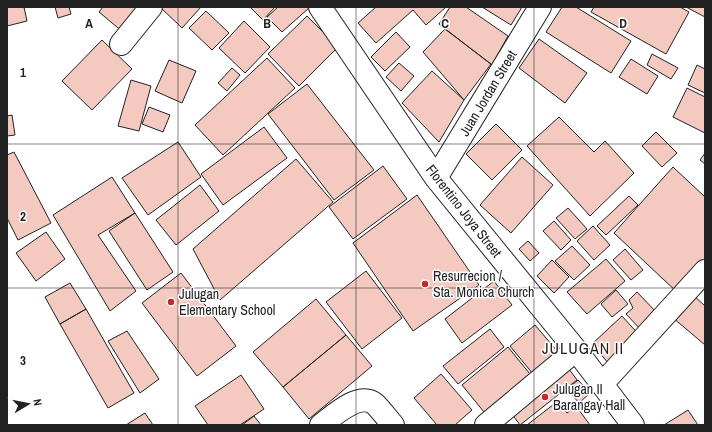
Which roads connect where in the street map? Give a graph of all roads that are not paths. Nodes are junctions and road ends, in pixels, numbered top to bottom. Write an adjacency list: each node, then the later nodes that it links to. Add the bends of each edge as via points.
1 (151, 7): 4 (street)
2 (320, 7): 5 (street, Florentino Joya Street)
3 (540, 7): 5 (street, Juan Jordan Street)
4 (121, 44)
5 (436, 178): 7 (street, Florentino Joya Street)
6 (705, 271): 8 (street)
7 (576, 350): 8 (street, Florentino Joya Street); 11 (street)
8 (602, 384): 12 (street, Florentino Joya Street)
9 (321, 425): 10 (street, via 352,402 363,400 374,403)
10 (393, 425)
11 (486, 425)
12 (634, 425)

